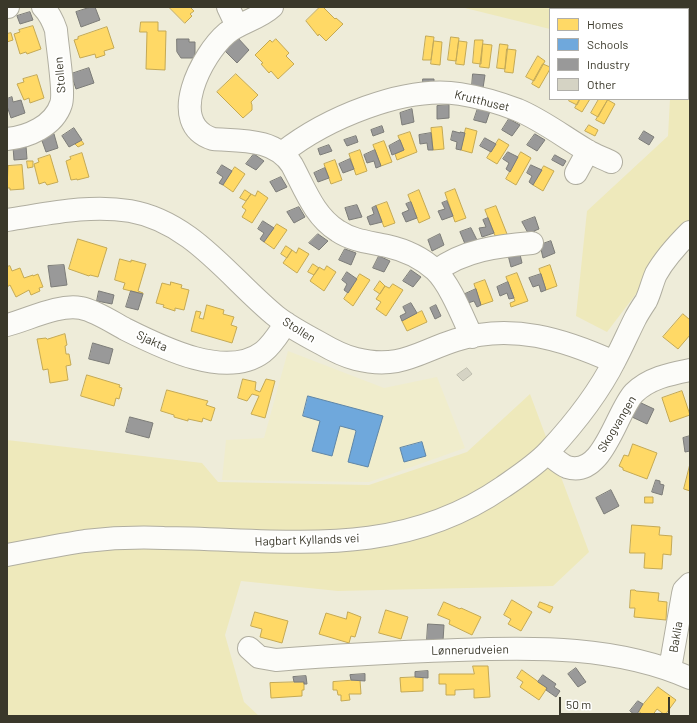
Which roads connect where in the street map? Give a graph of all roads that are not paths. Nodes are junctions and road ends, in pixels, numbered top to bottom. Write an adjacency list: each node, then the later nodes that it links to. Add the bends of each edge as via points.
1 (43, 7): 4 (street, Stollen, via 56,30 62,103 51,120 42,128)
2 (272, 7): 3 (street, via 256,17)
3 (232, 16): 6 (street, via 226,34 214,47 194,80 190,97 192,120 206,137 261,143)
4 (7, 140)
5 (588, 152): 6 (street, Krutthuset, via 519,111 466,95 422,93 365,108 319,129); 7 (street, Krutthuset); 8 (street)
6 (282, 153): 13 (street, via 288,158 316,211 337,231 361,241 404,251)
7 (611, 162)
8 (576, 173)
9 (7, 220): 15 (street, Stollen, via 95,208 131,211 150,217 168,224 206,250)
10 (690, 232): 14 (street, Hagbart Kyllands vei, via 674,248 656,274)
11 (532, 243): 13 (street, via 473,252 447,263)
12 (690, 254): 14 (street, Hagbart Kyllands vei)
13 (436, 271): 17 (street, via 450,291)
14 (646, 300): 18 (street, Hagbart Kyllands vei)
15 (286, 323): 16 (street, Sjakta, via 263,352 249,359 224,363 179,354 81,308 58,309); 17 (street, Stollen, via 336,352 372,363 415,357 445,344)
16 (7, 325)
17 (472, 337): 18 (street, Stollen, via 510,332 531,335 567,343)
18 (614, 362): 20 (street, Hagbart Kyllands vei, via 576,421)
19 (690, 370): 20 (street, Skogvangen, via 657,378 643,385 626,403 604,449 588,464 572,468)
20 (547, 453): 21 (street, Hagbart Kyllands vei, via 486,498 449,517 397,533 323,542 131,538 87,541)
21 (7, 555)
22 (690, 584): 24 (street, Baklia, via 683,594)
23 (249, 648): 24 (street, Lønnerudveien, via 259,656 276,660 410,651 564,650 631,658)
24 (670, 669): 25 (street, Lønnerudveien)
25 (690, 678)

